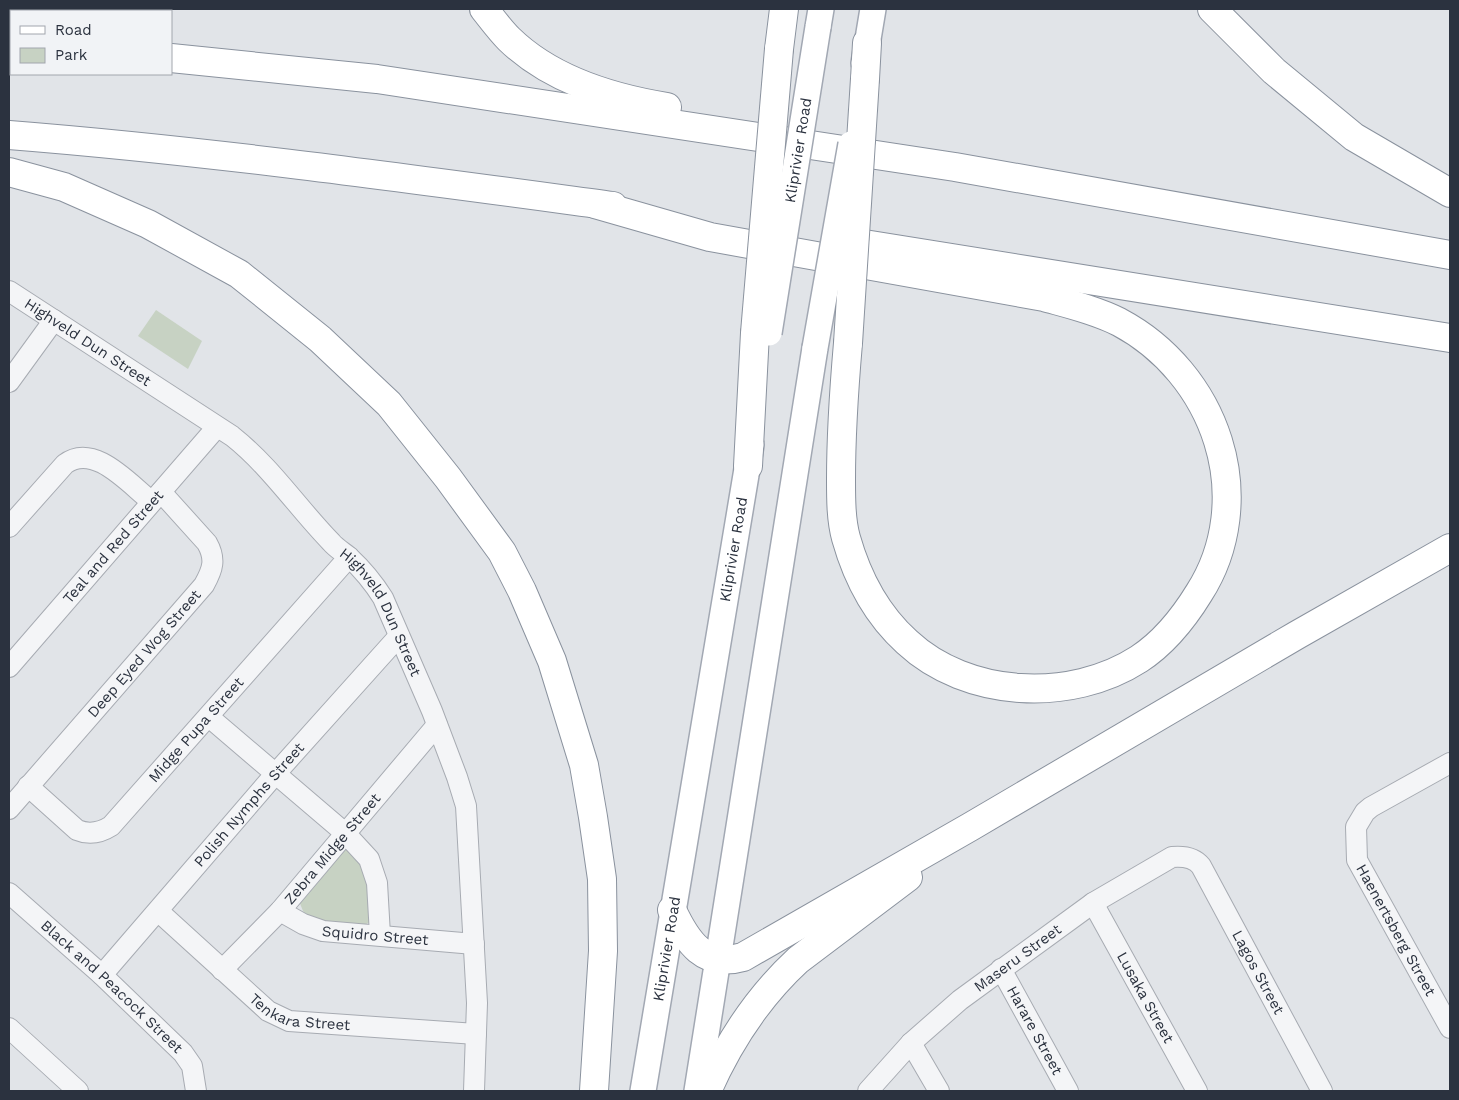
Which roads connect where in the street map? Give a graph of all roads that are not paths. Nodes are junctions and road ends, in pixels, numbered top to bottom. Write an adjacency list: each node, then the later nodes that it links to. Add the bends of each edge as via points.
1 (484, 9): 11 (highway, via 509,39 542,65 574,82 649,104 924,148)
2 (784, 9): 17 (highway, bridge)
3 (873, 9): 6 (main road)
4 (1212, 9): 12 (highway, via 1274,71 1354,138)
5 (819, 18): 17 (main road, Kliprivier Road, bridge)
6 (867, 43): 8 (highway)
7 (172, 58): 11 (highway, via 386,81)
8 (864, 79): 13 (highway, bridge, via 848,343 843,395 841,461 845,535 862,583 879,611 908,643 939,664 972,679 1011,687 1074,685 1132,663 1151,650 1183,619 1210,576 1225,524 1223,456 1206,408 1179,369 1153,344 1120,323 1090,310 1044,297 710,237); 44 (main road, bridge, via 815,348)
9 (9, 134): 13 (highway, via 375,172)
10 (9, 172): 55 (highway, via 64,187 148,224 239,274 320,339 389,404 502,552 552,661 584,765 593,817 602,880 603,951)
11 (1046, 182): 14 (highway)
12 (1450, 193)
13 (595, 204): 18 (highway)
14 (1450, 255)
15 (9, 291): 16 (street, Highveld Dun Street)
16 (54, 320): 19 (street); 20 (street, Highveld Dun Street)
17 (762, 333): 21 (highway)
18 (1450, 338)
19 (9, 382)
20 (217, 427): 22 (street, Teal and Red Street); 25 (street, Highveld Dun Street, via 266,465 332,543)
21 (748, 466): 40 (main road, Kliprivier Road)
22 (156, 497): 23 (street, via 100,460 81,456 65,464); 27 (street, Teal and Red Street); 32 (street, Deep Eyed Wog Street, via 207,543 212,551 212,571)
23 (9, 527)
24 (1450, 548): 34 (highway)
25 (349, 557): 26 (street, Highveld Dun Street, via 373,582 391,613); 28 (street, Midge Pupa Street)
26 (399, 636): 29 (street, Highveld Dun Street); 31 (street, Polish Nymphs Street)
27 (9, 667)
28 (209, 717): 31 (street); 32 (street, Midge Pupa Street, via 104,830 85,833 77,830)
29 (437, 725): 35 (street, Zebra Midge Street); 43 (street, Highveld Dun Street, via 466,806)
30 (1450, 763): 49 (street, Haenertsberg Street, via 1371,807 1356,828 1357,860)
31 (277, 772): 35 (street); 41 (street, Polish Nymphs Street)
32 (28, 786): 33 (street, Deep Eyed Wog Street)
33 (9, 809)
34 (970, 828): 44 (highway, via 755,951 733,960); 58 (highway, via 783,974 737,1032)
35 (345, 833): 39 (street, Zebra Midge Street); 42 (street, via 369,859 373,869 377,883)
36 (1189, 858): 38 (street, Maseru Street, via 1172,857); 63 (street, Lagos Street, via 1201,866)
37 (9, 893): 47 (street, Black and Peacock Street)
38 (1093, 903): 45 (street, Maseru Street); 62 (street, Lusaka Street)
39 (280, 910): 42 (street, Squidro Street, via 302,924 318,929); 46 (street, Zebra Midge Street)
40 (672, 910): 44 (highway, via 689,941 698,950); 56 (main road, Kliprivier Road)
41 (158, 911): 46 (street, Tenkara Street); 47 (street, Polish Nymphs Street)
42 (380, 935): 43 (street, Squidro Street)
43 (474, 944): 50 (street, Highveld Dun Street)
44 (718, 960): 57 (main road)
45 (1001, 969): 51 (street, Maseru Street); 61 (street, Harare Street)
46 (222, 970): 50 (street, Tenkara Street, via 268,1012 289,1021)
47 (102, 974): 53 (street, Black and Peacock Street, via 183,1053 192,1066)
48 (9, 1028): 52 (street)
49 (1450, 1028)
50 (476, 1034): 54 (street, Highveld Dun Street)
51 (911, 1043): 59 (street, Maseru Street); 60 (street)
52 (78, 1091)
53 (196, 1091)
54 (474, 1091)
55 (594, 1091)
56 (643, 1091)
57 (696, 1091)
58 (707, 1091)
59 (868, 1091)
60 (939, 1091)
61 (1068, 1091)
62 (1197, 1091)
63 (1322, 1091)

